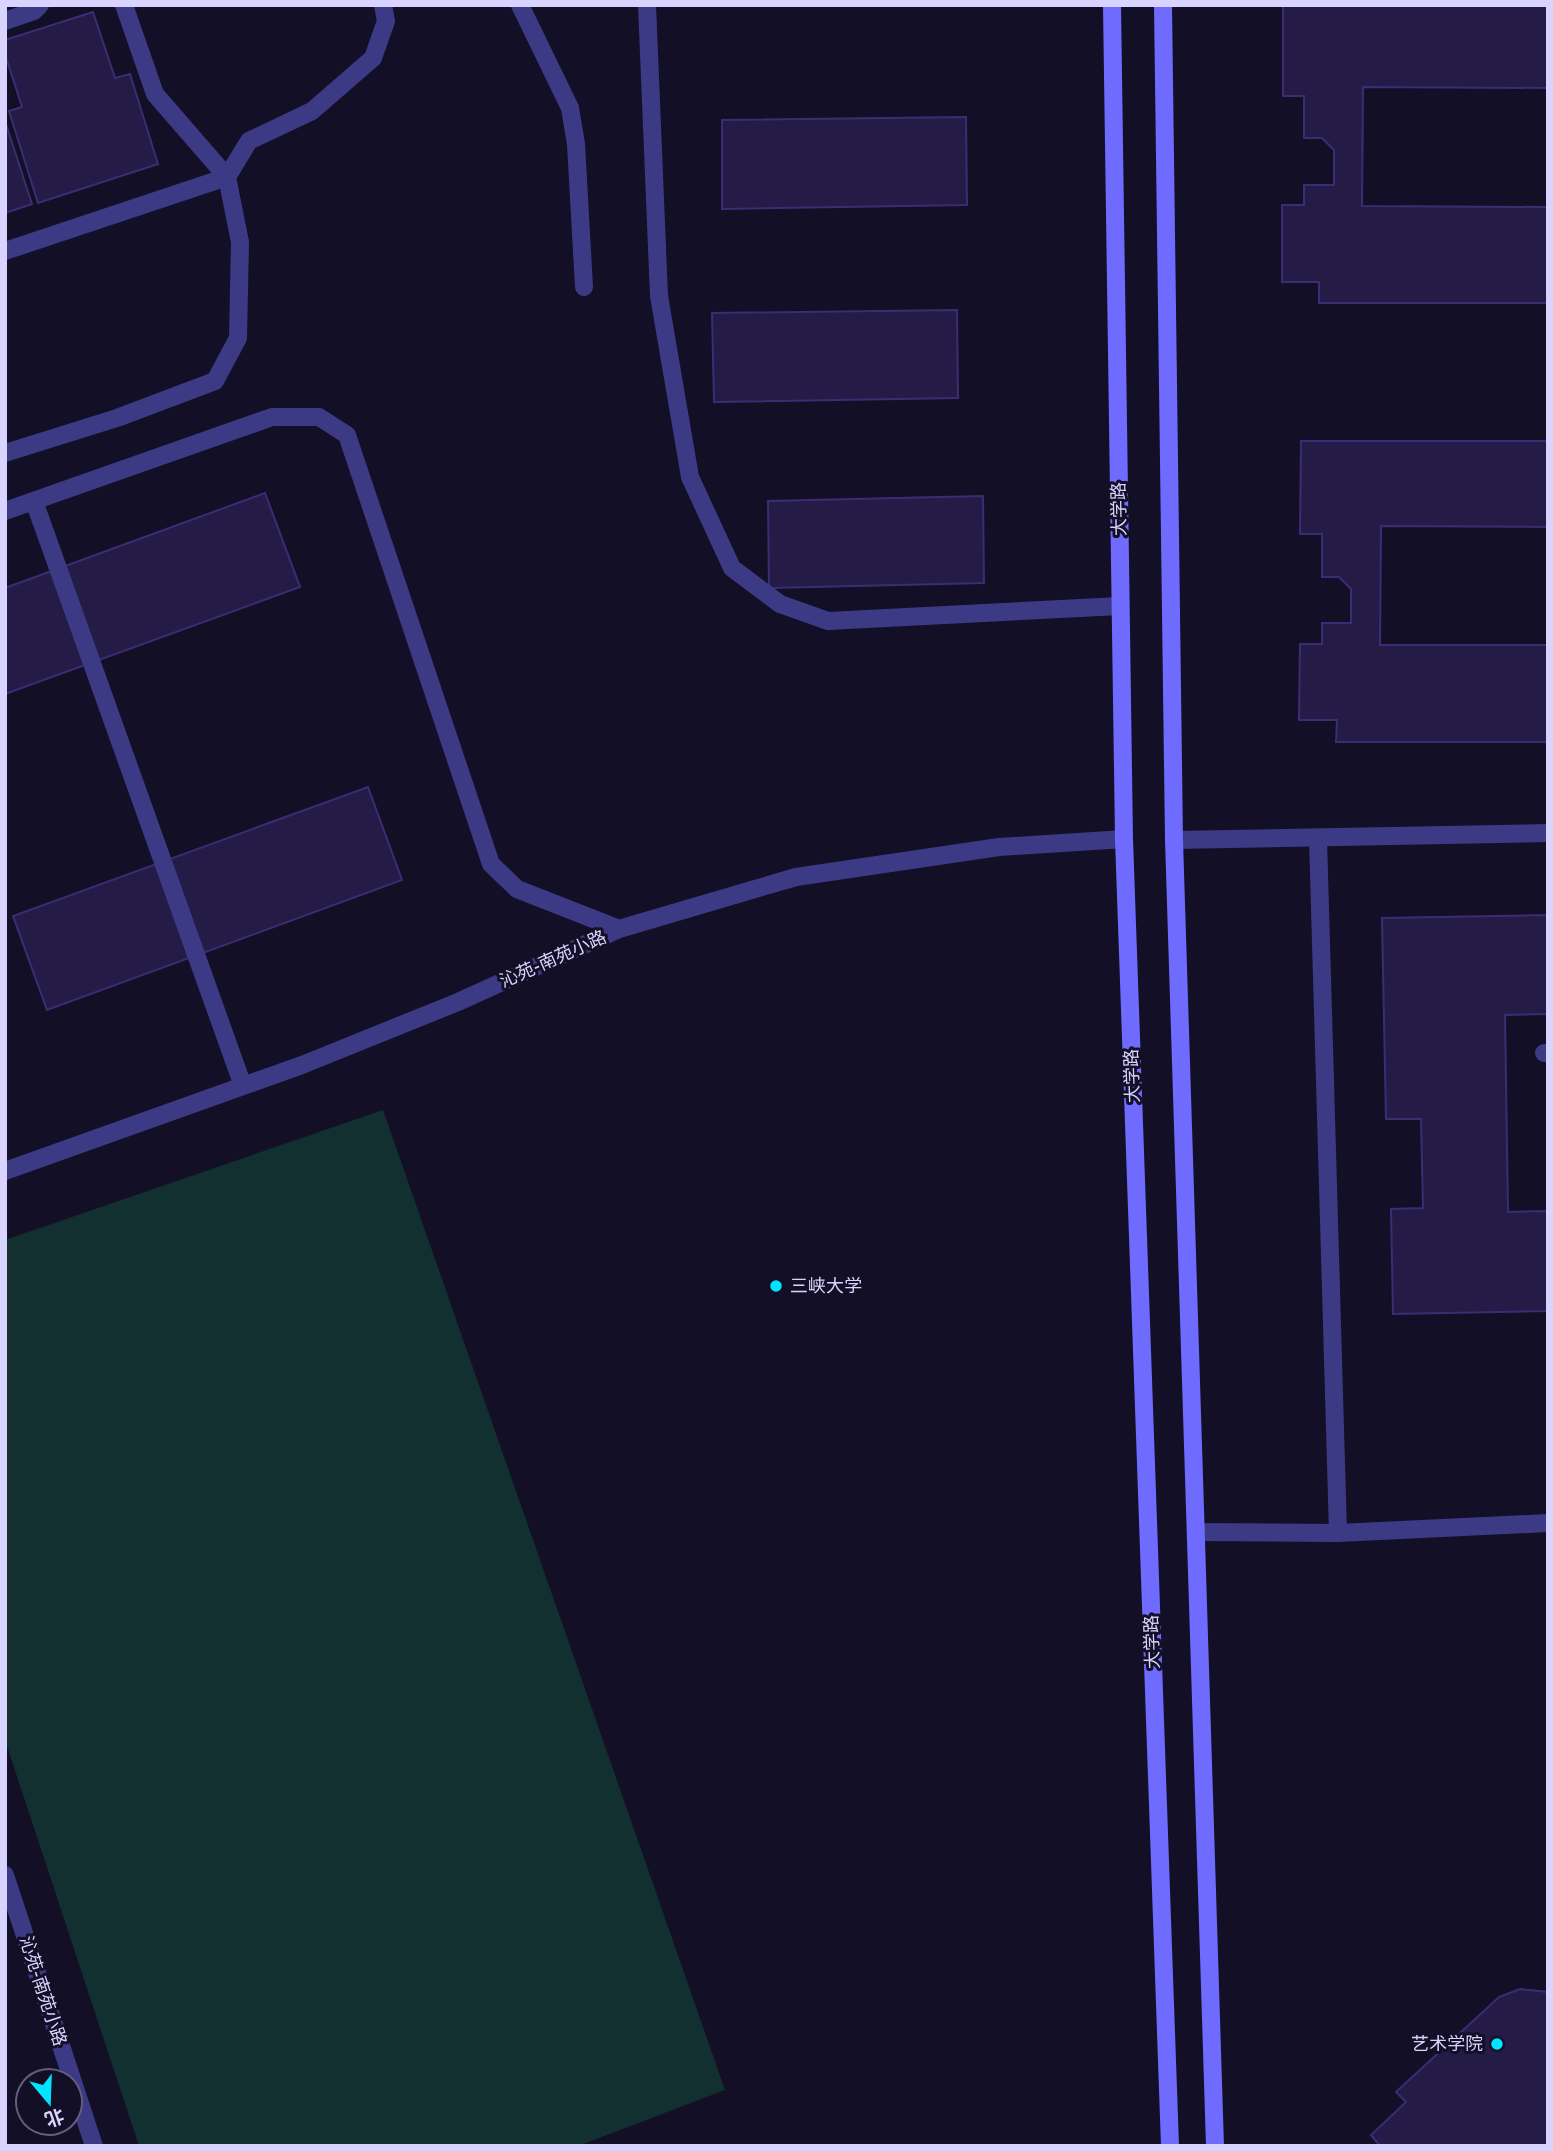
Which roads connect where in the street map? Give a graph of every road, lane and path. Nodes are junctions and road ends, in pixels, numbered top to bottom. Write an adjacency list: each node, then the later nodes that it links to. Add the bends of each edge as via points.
1 (40, 5): 8 (street)
2 (124, 5): 9 (street, via 155,94)
3 (383, 5): 9 (street, via 386,21 373,58 312,111 249,141)
4 (520, 5): 11 (street, via 570,108)
5 (647, 5): 15 (street, via 659,296 690,477 732,568 780,604 828,621)
6 (1112, 5): 15 (main road, 大学路)
7 (1163, 5): 19 (main road)
8 (5, 21)
9 (227, 177): 10 (street); 12 (street, via 240,242 238,338 215,381)
10 (5, 251)
11 (584, 288)
12 (5, 453)
13 (34, 501): 14 (street); 20 (street, via 272,416 319,417 347,435 491,864 517,889); 21 (street)
14 (5, 512)
15 (1120, 606): 17 (main road, 大学路)
16 (1548, 833): 18 (street)
17 (1124, 839): 20 (street, 沁苑-南苑小路, via 999,847 796,877); 28 (main road, 大学路)
18 (1318, 839): 19 (street); 25 (street)
19 (1174, 840): 24 (main road)
20 (619, 929): 21 (street, 沁苑-南苑小路, via 458,1002)
21 (243, 1086): 22 (street, 沁苑-南苑小路)
22 (7, 1165)
23 (1548, 1523): 25 (street)
24 (1196, 1532): 25 (street); 29 (main road)
25 (1338, 1533)
26 (5, 1875): 27 (street, 沁苑-南苑小路)
27 (94, 2146)
28 (1170, 2146)
29 (1215, 2146)

